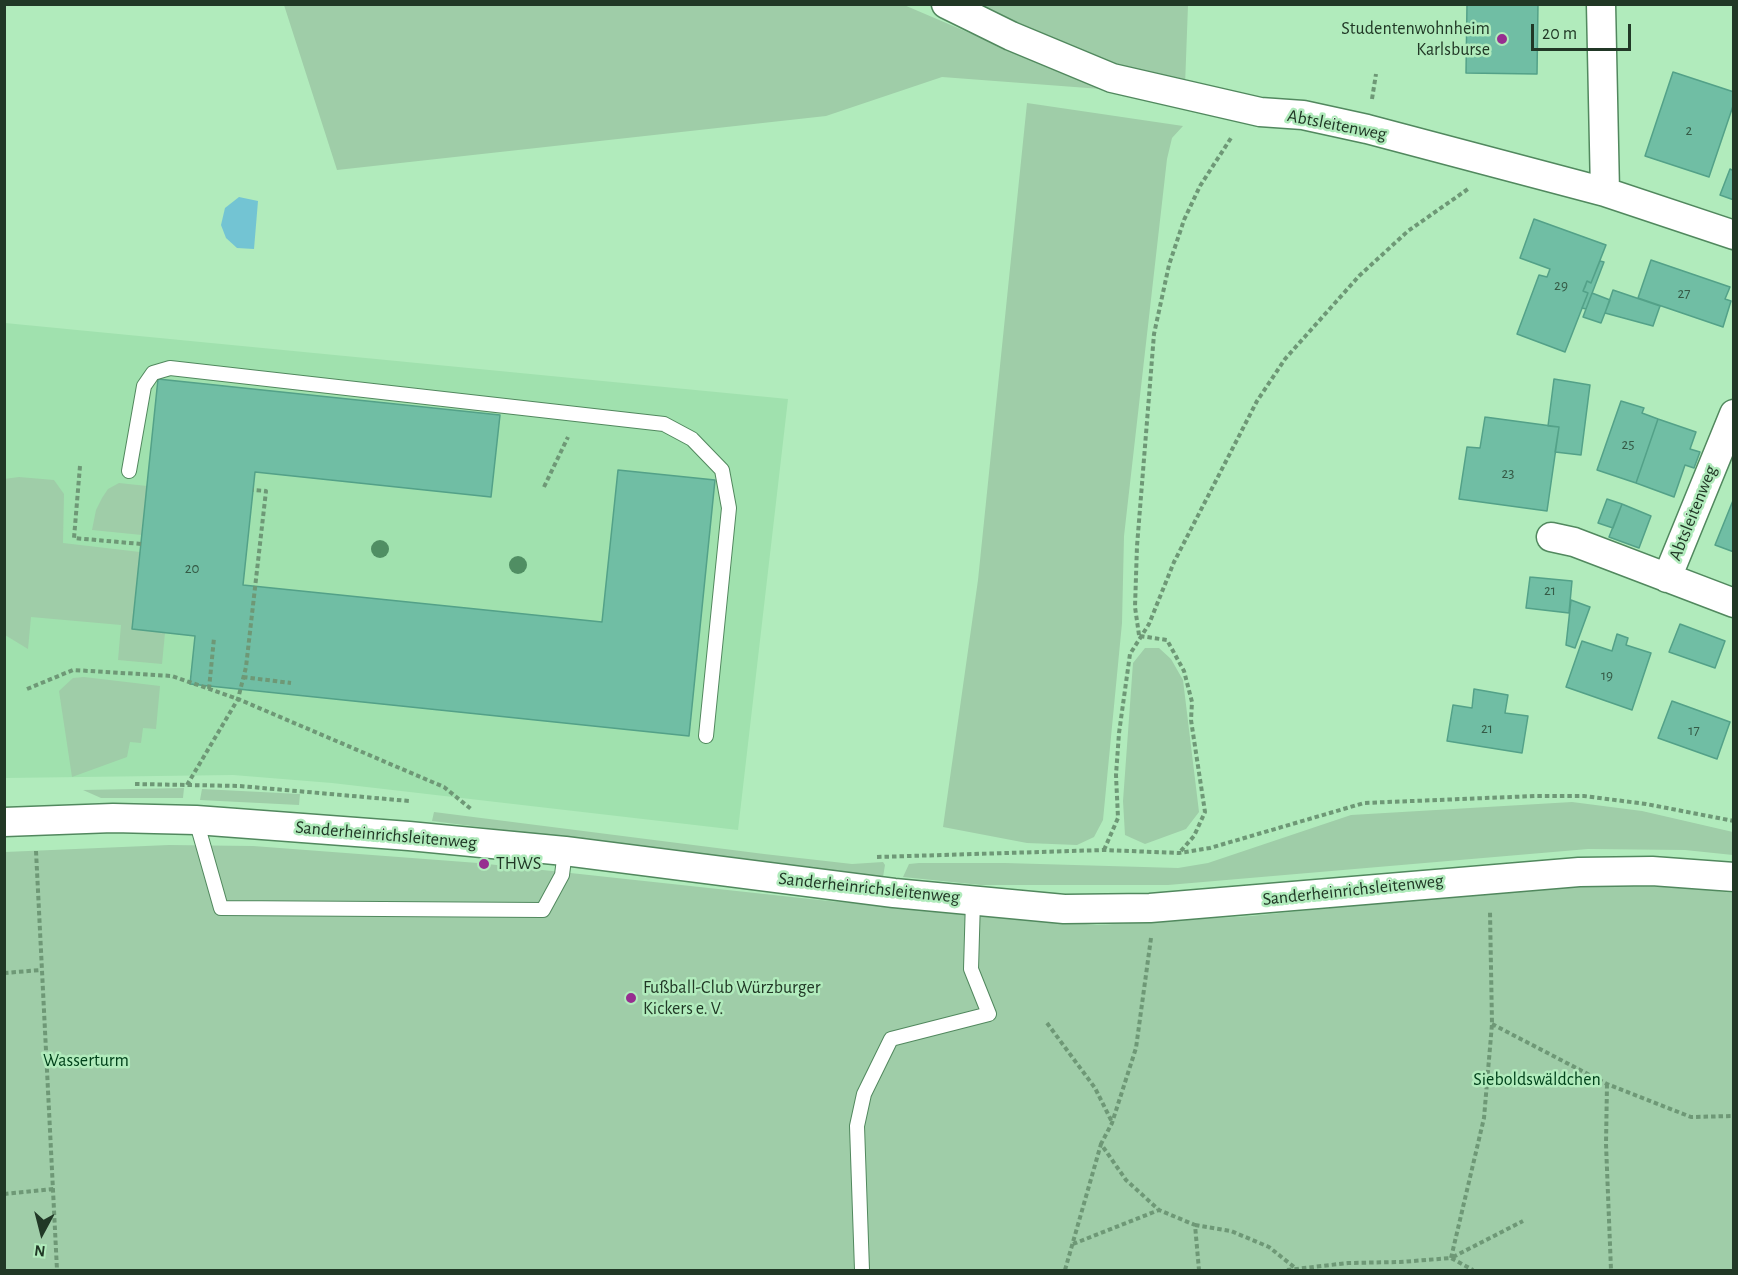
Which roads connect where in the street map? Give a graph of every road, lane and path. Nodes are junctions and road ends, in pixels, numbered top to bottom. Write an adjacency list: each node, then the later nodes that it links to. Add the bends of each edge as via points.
1 (946, 4): 3 (street, Abtsleitenweg, via 1112,78)
2 (1601, 4): 5 (street)
3 (1260, 112): 4 (street, Abtsleitenweg, via 1314,118); 17 (path, via 1241,123 1200,186 1169,265 1154,334 1137,546 1135,607)
4 (1503, 165): 5 (street, Abtsleitenweg); 17 (path, via 1408,231 1359,276 1284,359 1257,401 1174,562 1149,624)
5 (1605, 192): 6 (street, Abtsleitenweg)
6 (1734, 236)
7 (1734, 414): 15 (street, Abtsleitenweg)
8 (570, 433): 11 (path)
9 (80, 465): 14 (path, via 74,538)
10 (129, 471): 24 (lane, via 144,386 153,374 170,368 664,424 692,439 722,470 729,508)
11 (544, 487)
12 (253, 489): 19 (path, via 266,491)
13 (1551, 537): 15 (street, Abtsleitenweg)
14 (141, 544)
15 (1667, 578): 16 (street, Abtsleitenweg)
16 (1734, 603)
17 (1139, 636): 33 (path, via 1130,654 1121,710 1116,775 1118,818); 35 (path, via 1167,640 1184,671 1192,702 1191,720 1205,812 1194,836)
18 (214, 638): 22 (path)
19 (243, 677): 20 (path); 23 (path)
20 (291, 682)
21 (27, 689): 22 (path, via 73,670 172,676)
22 (209, 689): 23 (path)
23 (238, 699): 25 (path); 27 (path, via 444,787)
24 (706, 736)
25 (187, 784)
26 (460, 808): 27 (path)
27 (471, 809): 28 (path)
28 (483, 810)
29 (196, 819): 30 (street, Sanderheinrichsleitenweg); 34 (street, Sanderheinrichsleitenweg); 34 (lane, via 221,908 543,910 562,875)
30 (35, 820): 32 (street, Sanderheinrichsleitenweg); 41 (path)
31 (1734, 821): 35 (path, via 1584,796 1364,803 1210,848)
32 (4, 822)
33 (1104, 850): 35 (path); 36 (path)
34 (565, 851): 39 (street, Sanderheinrichsleitenweg)
35 (1179, 853)
36 (874, 857)
37 (1734, 877): 38 (street, Sanderheinrichsleitenweg, via 1652,871)
38 (1489, 878): 40 (street, Sanderheinrichsleitenweg); 44 (path)
39 (973, 900): 40 (street, Sanderheinrichsleitenweg, via 1064,909); 59 (lane, via 970,969 989,1014 891,1039 864,1094 857,1126)
40 (1150, 908): 47 (path, via 1151,946 1138,1037)
41 (41, 970): 42 (path); 49 (path)
42 (4, 973)
43 (1047, 1023): 47 (path, via 1095,1088)
44 (1492, 1024): 45 (path); 55 (path, via 1484,1118)
45 (1607, 1084): 46 (path, via 1691,1117); 65 (path)
46 (1734, 1116)
47 (1112, 1123): 48 (path)
48 (1101, 1144): 51 (path, via 1126,1180); 54 (path)
49 (54, 1189): 50 (path); 58 (path)
50 (4, 1194)
51 (1159, 1210): 53 (path); 54 (path)
52 (1523, 1221): 55 (path)
53 (1195, 1225): 57 (path, via 1231,1231 1269,1247); 61 (path)
54 (1072, 1244): 60 (path)
55 (1452, 1258): 56 (path); 64 (path)
56 (1400, 1262): 57 (path); 63 (path)
57 (1295, 1268): 62 (path)
58 (57, 1270)
59 (862, 1270)
60 (1065, 1270)
61 (1199, 1270)
62 (1287, 1270)
63 (1400, 1270)
64 (1473, 1270)
65 (1611, 1270)

